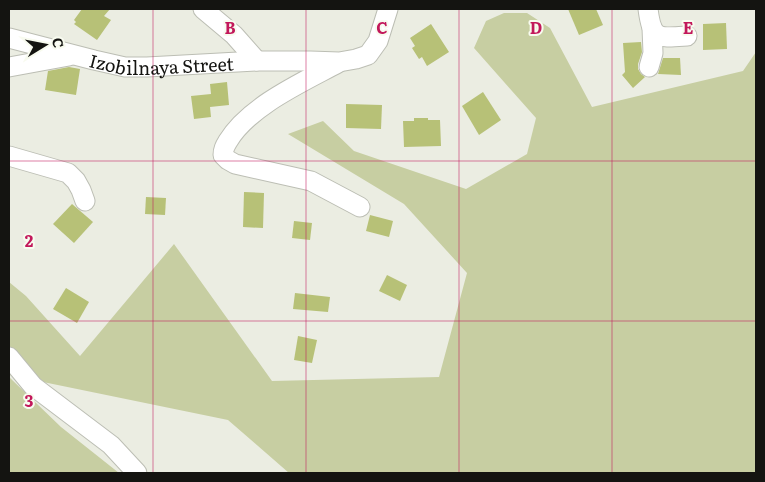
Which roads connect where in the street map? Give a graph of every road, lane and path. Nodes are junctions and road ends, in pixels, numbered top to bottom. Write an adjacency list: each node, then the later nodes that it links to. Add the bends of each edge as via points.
1 (203, 9): 8 (street, Izobilnaya Street, via 234,35)
2 (388, 9): 9 (street, Izobilnaya Street, via 378,41 368,55)
3 (648, 9): 4 (street)
4 (652, 28): 5 (street, via 659,36); 11 (street, via 653,53)
5 (687, 36)
6 (9, 38): 7 (street, Izobilnaya Street)
7 (75, 55): 8 (street, Izobilnaya Street, via 125,67); 10 (street)
8 (257, 61): 9 (street, Izobilnaya Street)
9 (339, 62): 14 (street, via 251,115 234,132 223,155 235,164 311,181)
10 (9, 67)
11 (649, 67)
12 (9, 156): 13 (street, via 68,173)
13 (86, 201)
14 (360, 207)
15 (9, 357): 16 (street, via 33,386 111,445)
16 (137, 473)

